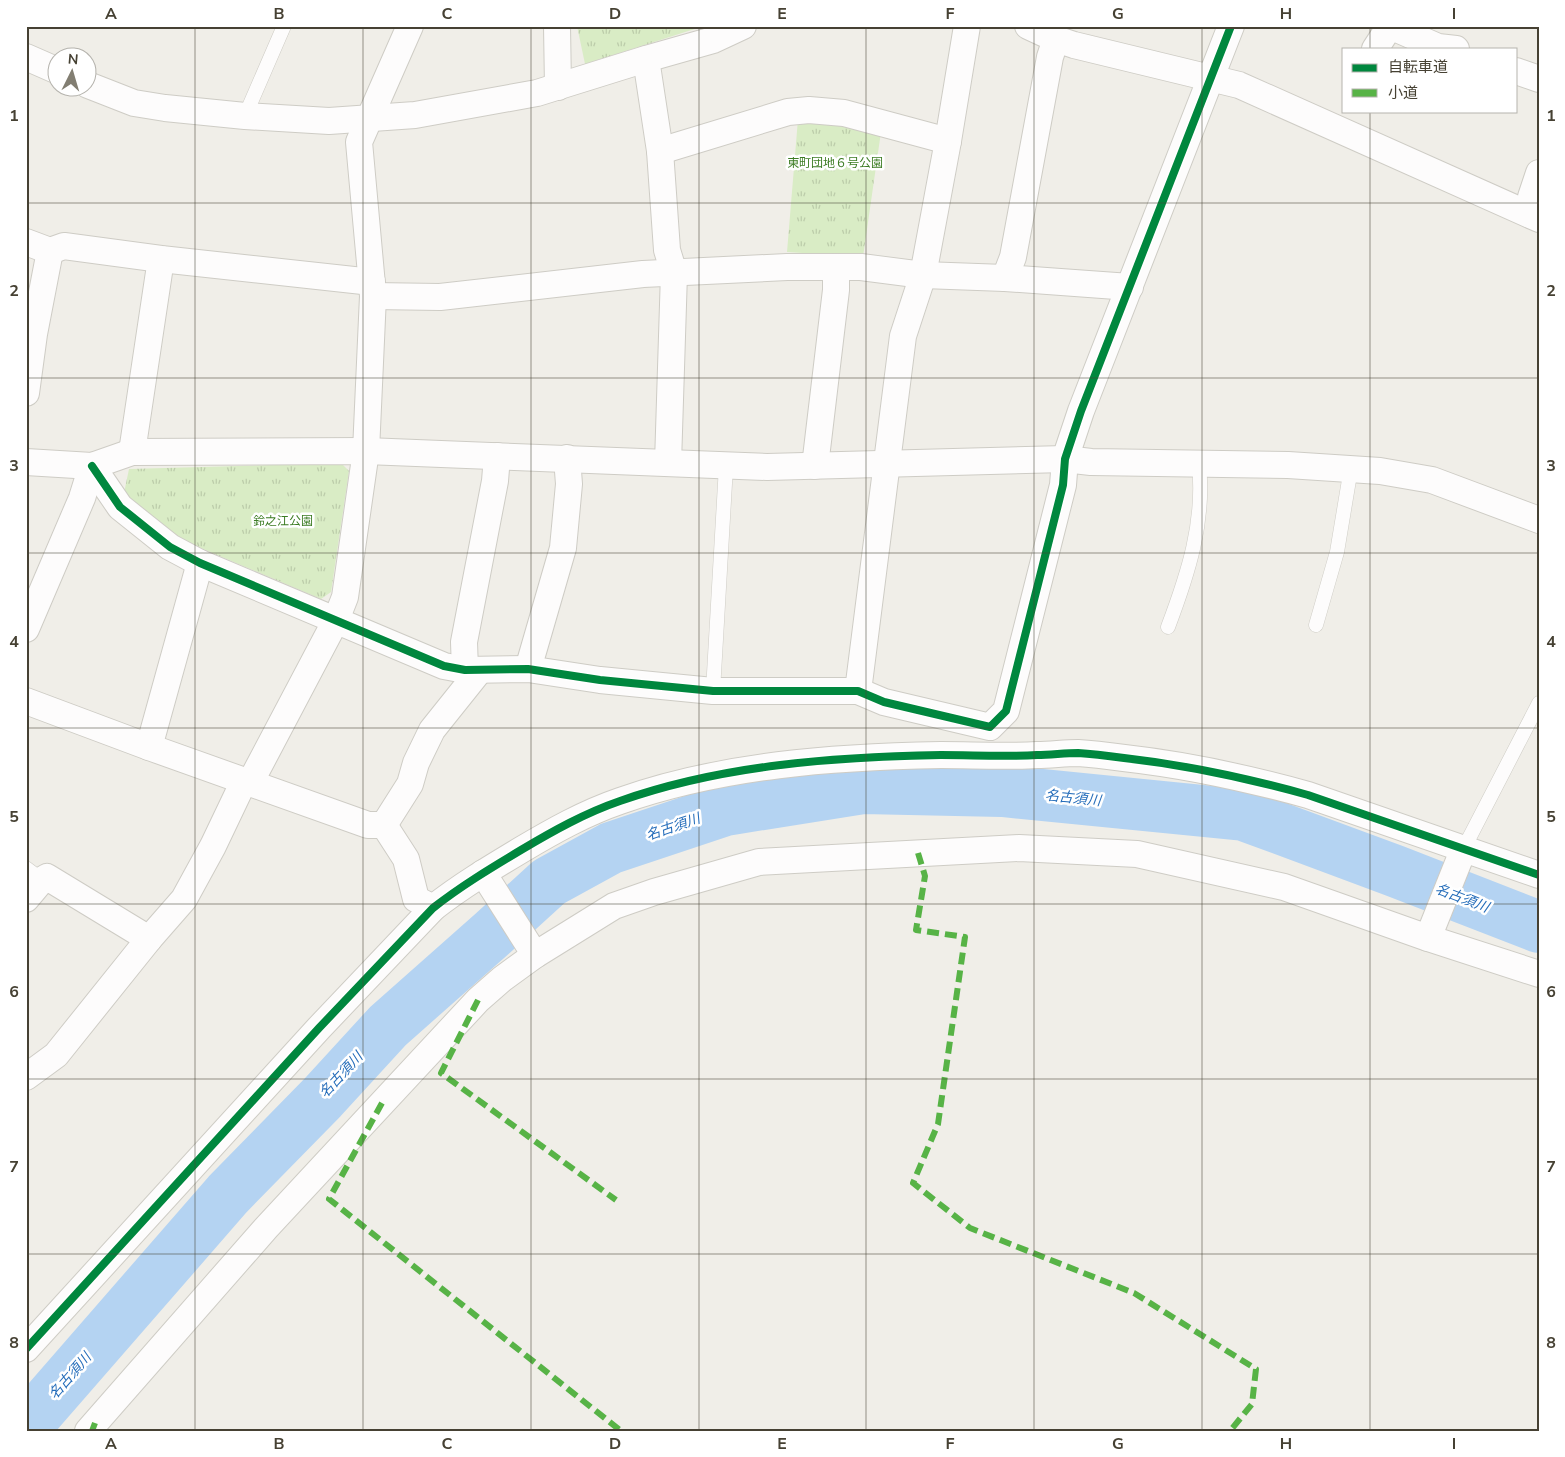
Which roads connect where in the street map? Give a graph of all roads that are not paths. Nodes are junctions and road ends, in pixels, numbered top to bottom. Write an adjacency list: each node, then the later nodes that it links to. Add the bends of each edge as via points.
1 (284, 26): 20 (lane)
2 (410, 26): 21 (street)
3 (557, 26): 18 (street)
4 (743, 26): 13 (street, via 713,40)
5 (967, 26): 23 (street)
6 (1028, 26): 9 (street)
7 (1390, 26): 10 (street); 11 (street)
8 (1228, 28): 16 (street)
9 (1056, 39): 16 (street); 32 (street, via 1013,257)
10 (1377, 48)
11 (1447, 48)
12 (26, 57): 14 (street)
13 (646, 59): 18 (street); 24 (street)
14 (48, 67)
15 (1518, 72): 17 (street)
16 (1211, 79): 22 (street, via 1239,85); 33 (street)
17 (1539, 79)
18 (558, 86): 21 (street, via 472,106)
19 (98, 89): 20 (street, via 134,103)
20 (245, 116): 21 (street, via 329,122)
21 (370, 118): 34 (street, via 359,142)
22 (1343, 120): 26 (street)
23 (948, 141): 24 (street, via 844,112 809,110 788,112); 31 (street)
24 (660, 151): 30 (street, via 667,250)
25 (1539, 173): 26 (street, via 1531,197)
26 (1535, 217)
27 (38, 246): 28 (street, via 64,246); 35 (street, via 34,334)
28 (161, 259): 34 (street); 37 (street)
29 (836, 267): 30 (street); 31 (street); 47 (street)
30 (674, 273): 34 (street, via 440,297); 42 (street)
31 (923, 275): 32 (street); 43 (street, via 903,336)
32 (1005, 278): 33 (street)
33 (1130, 287): 40 (street)
34 (372, 289): 36 (street)
35 (26, 393)
36 (366, 451): 37 (street); 38 (street); 51 (street, via 345,597)
37 (132, 452): 45 (street)
38 (498, 456): 39 (street); 55 (street, via 464,642)
39 (567, 458): 42 (street); 56 (street, via 563,548)
40 (1065, 459): 43 (street); 44 (street); 61 (street, via 1063,485 1006,711 990,727)
41 (26, 462): 45 (street)
42 (668, 463): 46 (street)
43 (887, 463): 47 (street); 58 (street)
44 (1199, 465): 48 (street); 53 (lane, via 1202,489 1198,524 1184,584)
45 (92, 466): 50 (street, via 120,507 170,547); 54 (street, via 82,498)
46 (726, 466): 47 (street); 57 (lane)
47 (815, 466)
48 (1351, 468): 49 (street, via 1432,480); 52 (lane, via 1337,552)
49 (1539, 520)
50 (200, 563): 51 (street); 62 (street)
51 (336, 620): 55 (street, via 444,666); 64 (street)
52 (1316, 625)
53 (1168, 627)
54 (26, 629)
55 (472, 670): 56 (street); 65 (street, via 432,730 410,784)
56 (528, 670): 57 (street)
57 (713, 690): 58 (street)
58 (858, 691): 61 (street)
59 (26, 701): 62 (street)
60 (1539, 703): 66 (lane)
61 (926, 713): 63 (street, via 950,731 979,746)
62 (149, 747): 64 (street)
63 (985, 755): 66 (street, via 1079,753 1216,772 1308,794); 67 (street, via 814,762 686,781 590,812)
64 (247, 782): 65 (street, via 368,825); 72 (street, via 184,899)
65 (384, 825): 70 (street, via 406,858 416,899)
66 (1464, 848): 68 (street); 71 (street)
67 (483, 873): 70 (street); 73 (street)
68 (1539, 875)
69 (31, 882): 72 (street, via 47,877)
70 (433, 908): 76 (street)
71 (1428, 938): 73 (street, via 1284,887 1138,854 1020,848 759,862 614,906); 74 (street)
72 (149, 939): 75 (street, via 56,1055)
73 (535, 955): 77 (street, via 478,1000 266,1228)
74 (1539, 974)
75 (26, 1077)
76 (26, 1349)
77 (88, 1431)

